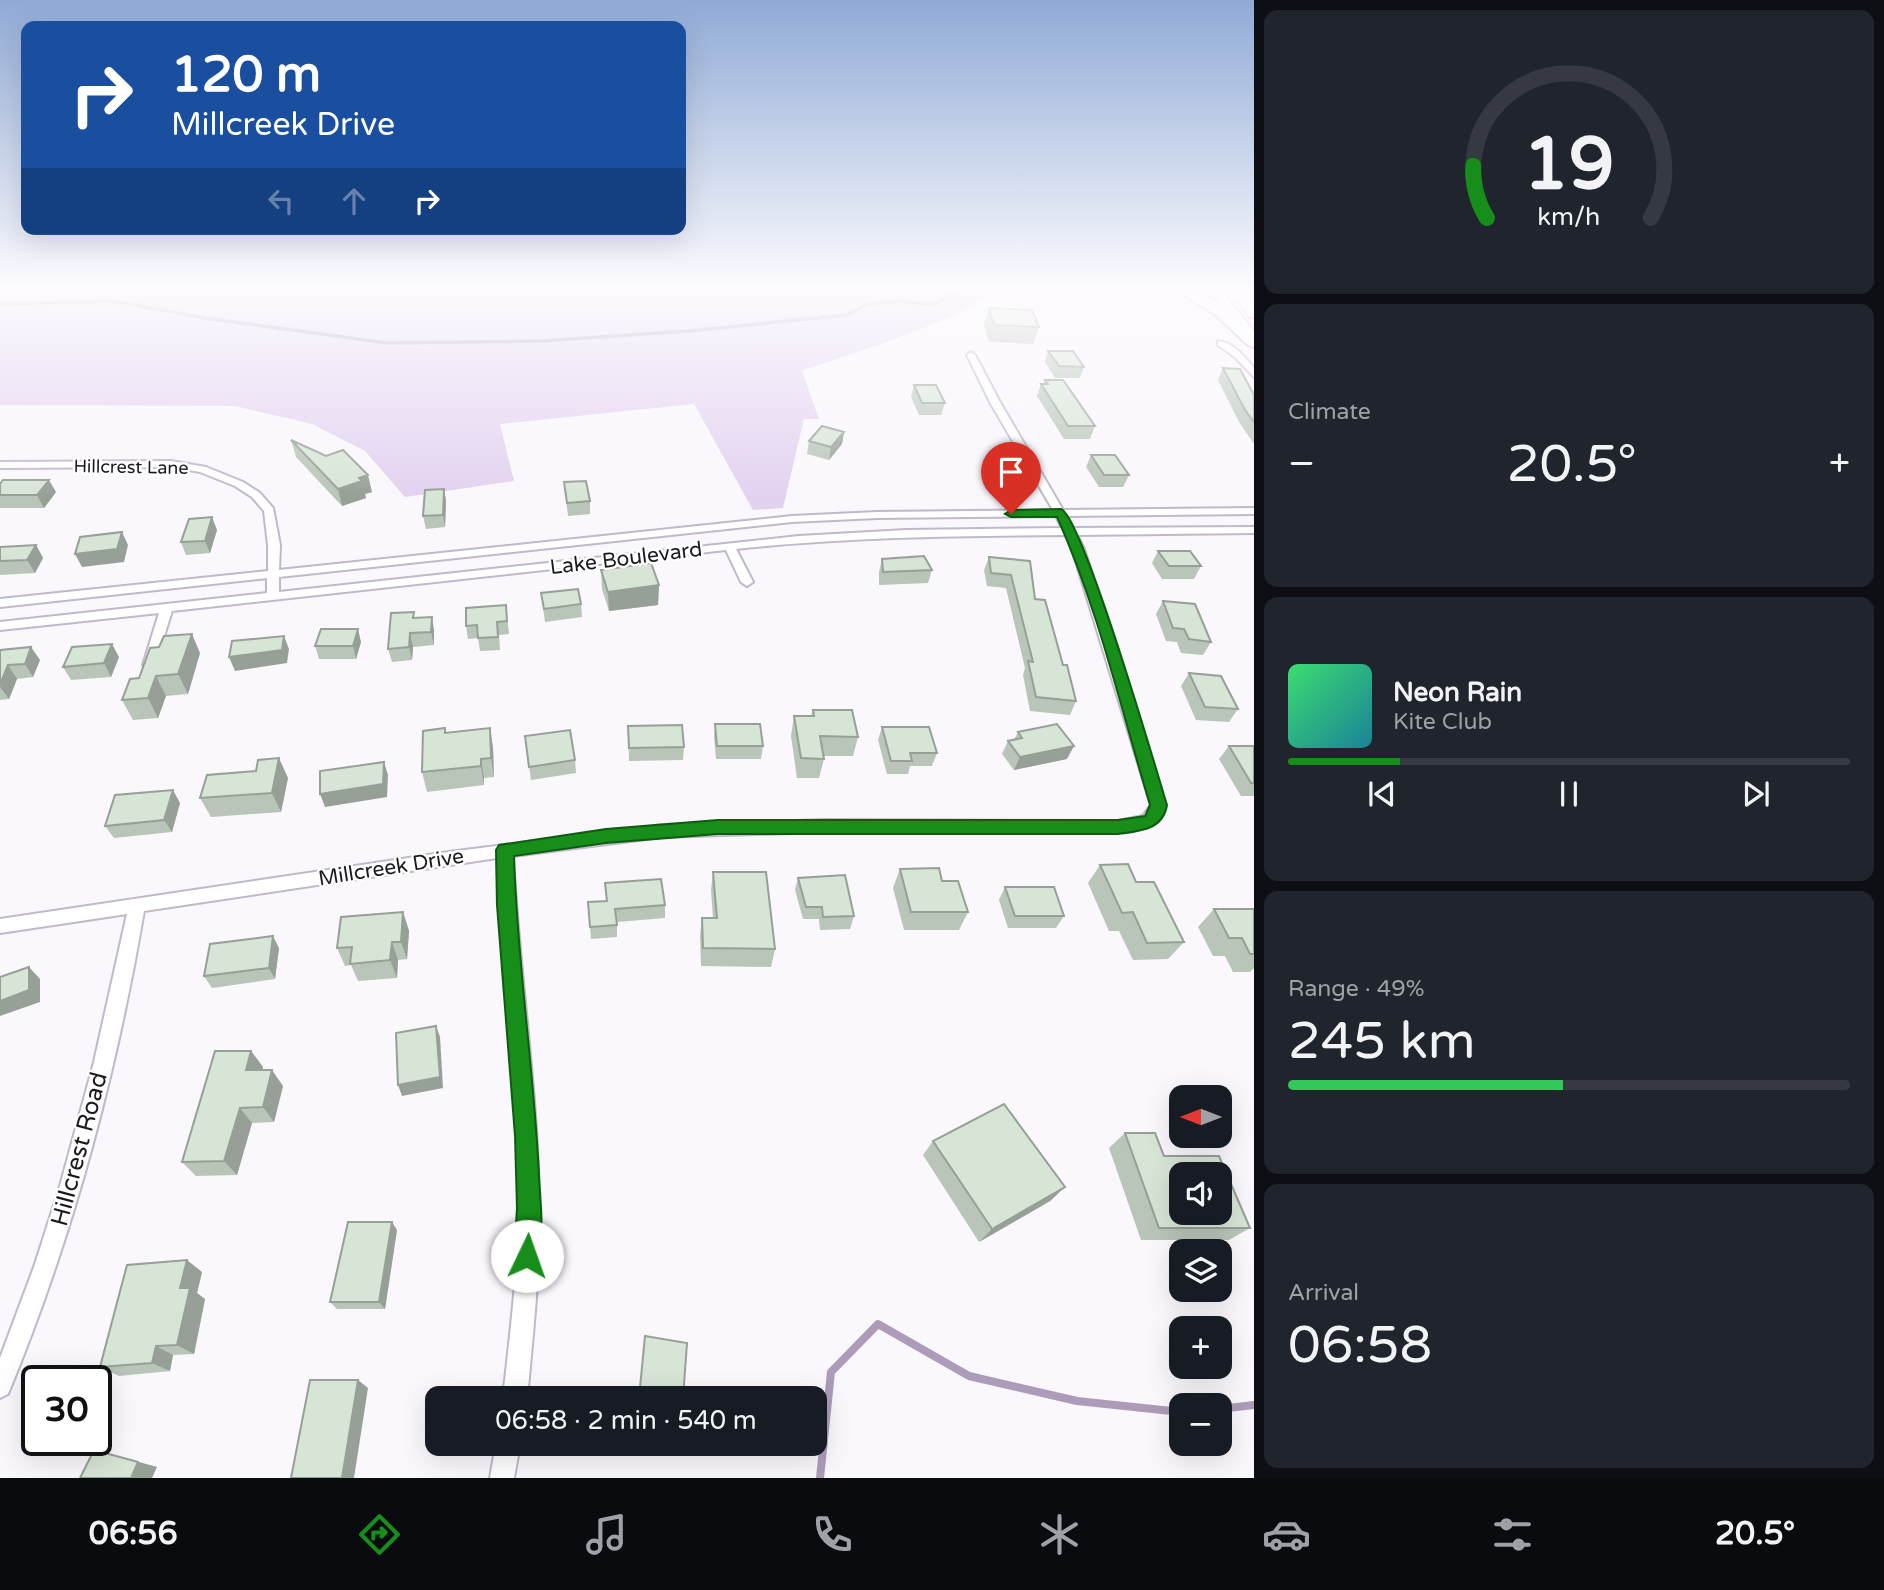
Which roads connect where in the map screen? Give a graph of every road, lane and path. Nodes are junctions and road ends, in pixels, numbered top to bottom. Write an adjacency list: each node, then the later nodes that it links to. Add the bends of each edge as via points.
1 (973, 359): 6 (street)
2 (1241, 359): 3 (street)
3 (1254, 374)
4 (0, 466): 10 (street, Hillcrest Lane, via 171,464 220,475 256,495 269,510)
5 (1254, 512): 6 (street, Lake Boulevard)
6 (1061, 513): 8 (street); 10 (street, Lake Boulevard, via 792,519)
7 (1254, 530): 8 (street, Lake Boulevard)
8 (1070, 532): 9 (street, Lake Boulevard, via 861,535); 17 (street, Millcreek Drive, via 1098,607 1158,805 1151,820 1118,827 718,827)
9 (729, 546): 11 (street); 12 (street, Lake Boulevard)
10 (274, 574): 12 (street, Hillcrest Lane); 13 (street, Lake Boulevard)
11 (747, 582)
12 (272, 596): 14 (street, Lake Boulevard)
13 (0, 603)
14 (167, 607): 15 (street, Lake Boulevard); 16 (street)
15 (0, 626)
16 (148, 670)
17 (505, 850): 18 (street, Millcreek Drive); 21 (street, via 529,1208)
18 (137, 906): 19 (street, Millcreek Drive); 20 (street, Hillcrest Road, via 76,1173)
19 (0, 926)
20 (0, 1386)
21 (516, 1386)
22 (506, 1456): 23 (street)
23 (502, 1478)

